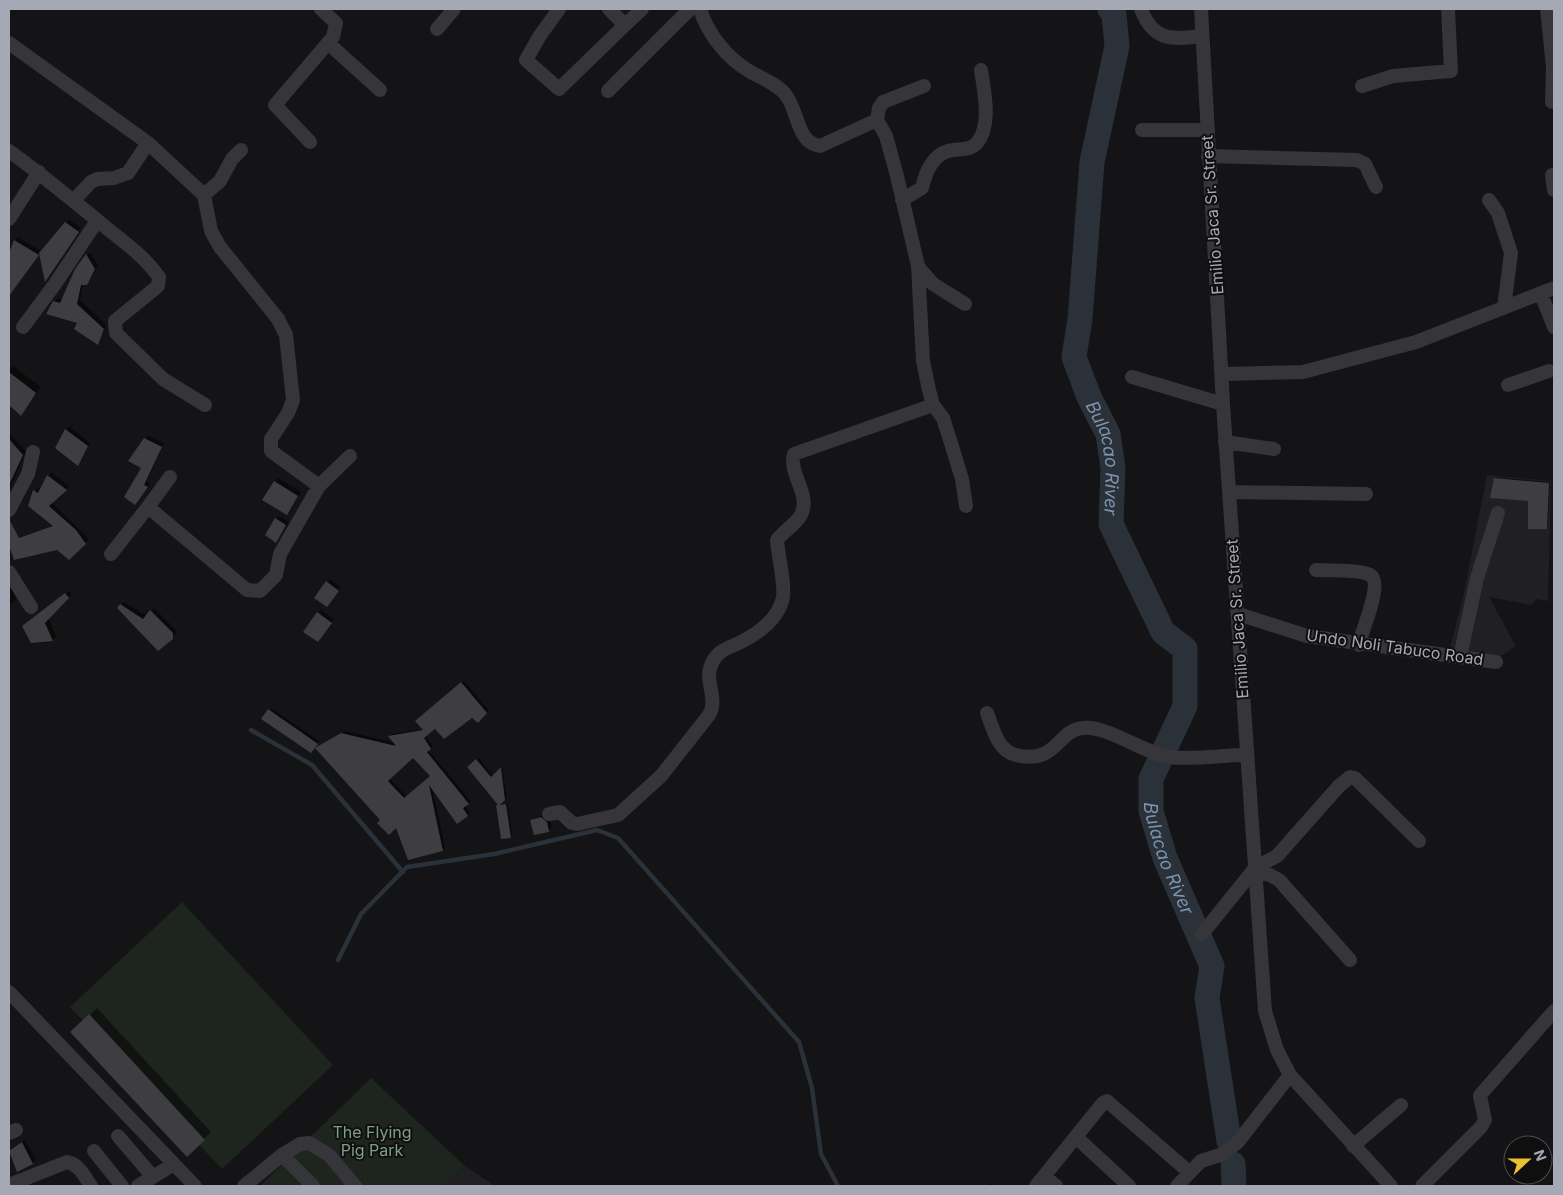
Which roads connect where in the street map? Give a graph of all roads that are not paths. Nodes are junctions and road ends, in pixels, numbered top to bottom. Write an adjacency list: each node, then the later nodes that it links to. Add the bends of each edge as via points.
1 (321, 9): 16 (street, via 336,25)
2 (454, 9): 14 (street)
3 (559, 9): 13 (street, via 526,60 559,89)
4 (609, 9): 13 (street)
5 (642, 9): 13 (street)
6 (690, 9): 23 (street)
7 (700, 9): 25 (street, via 720,46 747,70 785,94 803,135 813,145 820,146)
8 (1141, 9): 15 (street, via 1147,22 1162,36 1177,39)
9 (1215, 9): 12 (street)
10 (1448, 9): 21 (street, via 1451,72 1393,76)
11 (1547, 9): 18 (street)
12 (1201, 10): 15 (street, Emilio Jaca Sr. Street)
13 (625, 25)
14 (437, 30)
15 (1202, 36): 27 (street, Emilio Jaca Sr. Street)
16 (328, 43): 22 (street); 28 (street, via 275,105)
17 (9, 44): 29 (street)
18 (1553, 55): 24 (street)
19 (981, 70): 39 (street, via 985,116 978,142 966,150 939,155 925,175 922,188)
20 (924, 86): 25 (street, via 882,102)
21 (1362, 86)
22 (380, 90)
23 (608, 90)
24 (1552, 102)
25 (877, 120): 39 (street, via 886,136)
26 (1142, 130): 27 (street)
27 (1206, 130): 32 (street, Emilio Jaca Sr. Street)
28 (310, 142)
29 (148, 143): 37 (street); 38 (street, via 128,173 91,182)
30 (241, 150): 37 (street, via 220,181)
31 (9, 151): 33 (street)
32 (1208, 156): 35 (street, via 1357,160 1365,164); 50 (street, Emilio Jaca Sr. Street)
33 (39, 172): 38 (street); 41 (street)
34 (1554, 175): 36 (street)
35 (1376, 187)
36 (1554, 190)
37 (204, 195): 62 (street, via 211,231 220,247 278,319 286,335 292,400 288,413 270,439 271,451)
38 (74, 200): 42 (street)
39 (902, 200): 43 (street)
40 (1489, 200): 47 (street, via 1498,213 1512,253)
41 (9, 219)
42 (97, 221): 48 (street); 55 (street, via 130,245 160,277 158,286 115,321 116,333 163,379)
43 (918, 266): 46 (street, via 933,284); 56 (street, via 923,361)
44 (1554, 288): 45 (street)
45 (1541, 294): 47 (street); 49 (street)
46 (965, 304)
47 (1504, 308): 50 (street, via 1416,342 1303,372)
48 (23, 327)
49 (1554, 327)
50 (1223, 374): 54 (street, Emilio Jaca Sr. Street)
51 (1553, 374): 53 (street)
52 (1132, 377): 54 (street)
53 (1508, 385)
54 (1223, 404): 57 (street, Emilio Jaca Sr. Street)
55 (205, 405)
56 (933, 405): 65 (street, via 942,418 951,443); 79 (street, via 794,454 792,462 804,506 798,519 777,540 783,596 764,628 720,652 711,664 709,676 714,700 709,715 661,776 618,815 577,824 560,812)
57 (1225, 442): 58 (street); 63 (street, Emilio Jaca Sr. Street)
58 (1274, 449)
59 (33, 452): 67 (street, via 28,474)
60 (350, 456): 62 (street)
61 (170, 477): 66 (street)
62 (319, 486): 66 (street, via 280,554 276,575 260,591 247,590)
63 (1228, 492): 64 (street); 73 (street, Emilio Jaca Sr. Street)
64 (1366, 494)
65 (966, 506)
66 (148, 507): 69 (street)
67 (9, 510)
68 (1498, 513): 75 (street, via 1477,578)
69 (111, 554)
70 (1316, 570): 74 (street, via 1362,573 1374,579 1376,584)
71 (9, 572): 72 (street)
72 (31, 607)
73 (1238, 614): 74 (street, Undo Noli Tabuco Road, via 1306,636); 78 (street, Emilio Jaca Sr. Street)
74 (1359, 645): 75 (street, Undo Noli Tabuco Road)
75 (1460, 657): 76 (street, Undo Noli Tabuco Road)
76 (1496, 662)
77 (987, 713): 78 (street, via 997,741 1014,755 1035,757 1054,749 1068,734 1083,728 1100,731 1170,757)
78 (1246, 755): 81 (street, Emilio Jaca Sr. Street)
79 (549, 814)
80 (1419, 841): 81 (street, via 1355,778 1350,778 1339,786 1277,856)
81 (1256, 869): 82 (street); 83 (street, via 1279,880); 86 (street, Emilio Jaca Sr. Street, via 1265,1011 1277,1050)
82 (1202, 934)
83 (1350, 960)
84 (9, 992): 93 (street)
85 (1554, 1011): 109 (street, via 1480,1096 1485,1120 1481,1127)
86 (1290, 1075): 90 (street, Emilio Jaca Sr. Street); 94 (street, via 1238,1142 1223,1154 1201,1161)
87 (1401, 1105): 90 (street)
88 (118, 1136): 95 (street)
89 (1076, 1137): 94 (street, via 1107,1102); 96 (street); 106 (street)
90 (1354, 1146): 108 (street, Emilio Jaca Sr. Street)
91 (94, 1151): 99 (street)
92 (282, 1155): 102 (street); 103 (street); 104 (street, via 300,1144 316,1146 329,1155)
93 (174, 1164): 95 (street); 101 (street)
94 (1189, 1172): 107 (street)
95 (152, 1177): 100 (street)
96 (1040, 1181): 105 (street)
97 (9, 1185): 98 (street, via 67,1162 73,1163)
98 (91, 1186)
99 (122, 1186)
100 (138, 1186)
101 (195, 1186)
102 (244, 1186)
103 (313, 1186)
104 (355, 1186)
105 (1056, 1186)
106 (1129, 1186)
107 (1177, 1186)
108 (1391, 1186)
109 (1422, 1186)

